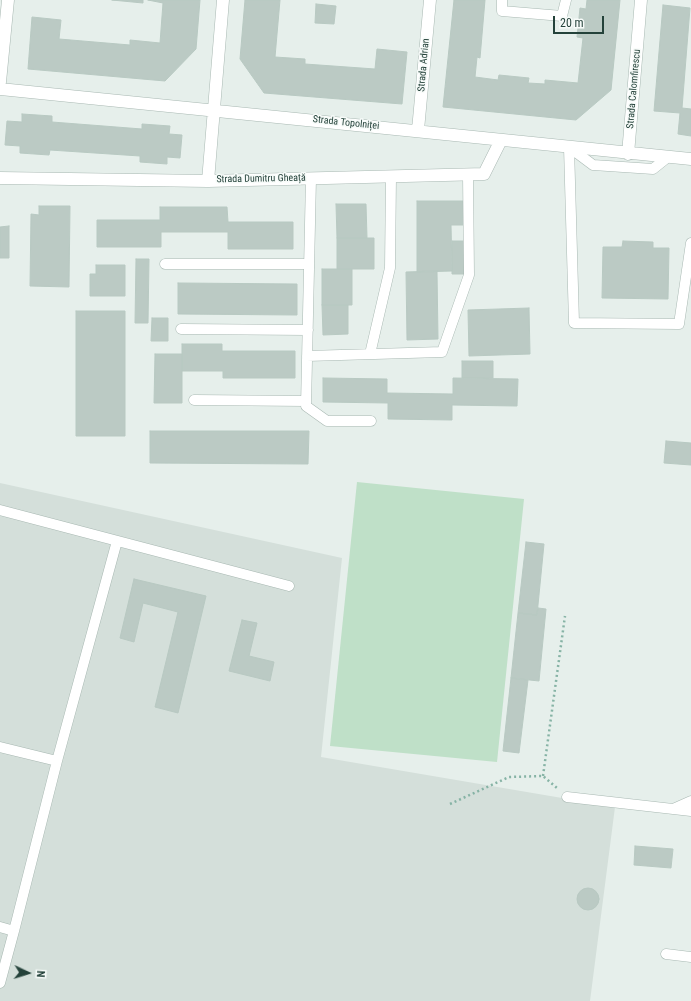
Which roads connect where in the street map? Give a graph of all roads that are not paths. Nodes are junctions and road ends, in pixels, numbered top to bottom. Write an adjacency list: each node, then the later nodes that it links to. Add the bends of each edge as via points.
1 (8, 0): 7 (street)
2 (223, 0): 9 (street)
3 (430, 0): 10 (street, Strada Adrian)
4 (502, 0): 5 (lane, via 502,11 562,16)
5 (566, 0)
6 (641, 0): 13 (street, Strada Calomfirescu)
7 (0, 82)
8 (0, 89): 9 (street, Strada Topolniței)
9 (213, 110): 10 (street, Strada Topolniței); 20 (street)
10 (418, 130): 11 (street, Strada Topolniței)
11 (501, 140): 12 (street, Strada Topolniței); 16 (street, Strada Dumitru Gheață, via 484,174)
12 (569, 147): 13 (street, Strada Topolniței); 14 (lane, via 593,165 653,169); 21 (lane, via 574,323 679,324)
13 (628, 154): 14 (street, Strada Topolniței)
14 (668, 157): 15 (street, Strada Topolniței)
15 (691, 159)
16 (468, 174): 17 (street, Strada Dumitru Gheață); 26 (lane, via 469,275 442,352)
17 (392, 176): 19 (street, Strada Dumitru Gheață); 26 (lane, via 390,268)
18 (0, 178): 20 (street, Strada Dumitru Gheață)
19 (311, 178): 20 (street, Strada Dumitru Gheață); 23 (lane)
20 (208, 181)
21 (691, 243)
22 (165, 264): 23 (lane)
23 (309, 264): 25 (lane)
24 (182, 329): 25 (lane)
25 (308, 330): 27 (lane)
26 (370, 354): 27 (lane)
27 (307, 356): 29 (lane)
28 (194, 400): 29 (lane)
29 (306, 401): 30 (lane, via 306,406 327,421)
30 (371, 421)
31 (0, 510): 32 (lane)
32 (117, 541): 33 (lane); 35 (lane)
33 (289, 586)
34 (0, 747): 35 (lane)
35 (56, 761): 41 (lane)
36 (567, 797): 38 (lane)
37 (691, 801): 38 (lane)
38 (671, 809): 39 (lane)
39 (691, 811)
40 (0, 928): 41 (lane)
41 (14, 931): 44 (lane)
42 (666, 954): 43 (lane)
43 (691, 957)
44 (0, 983)

